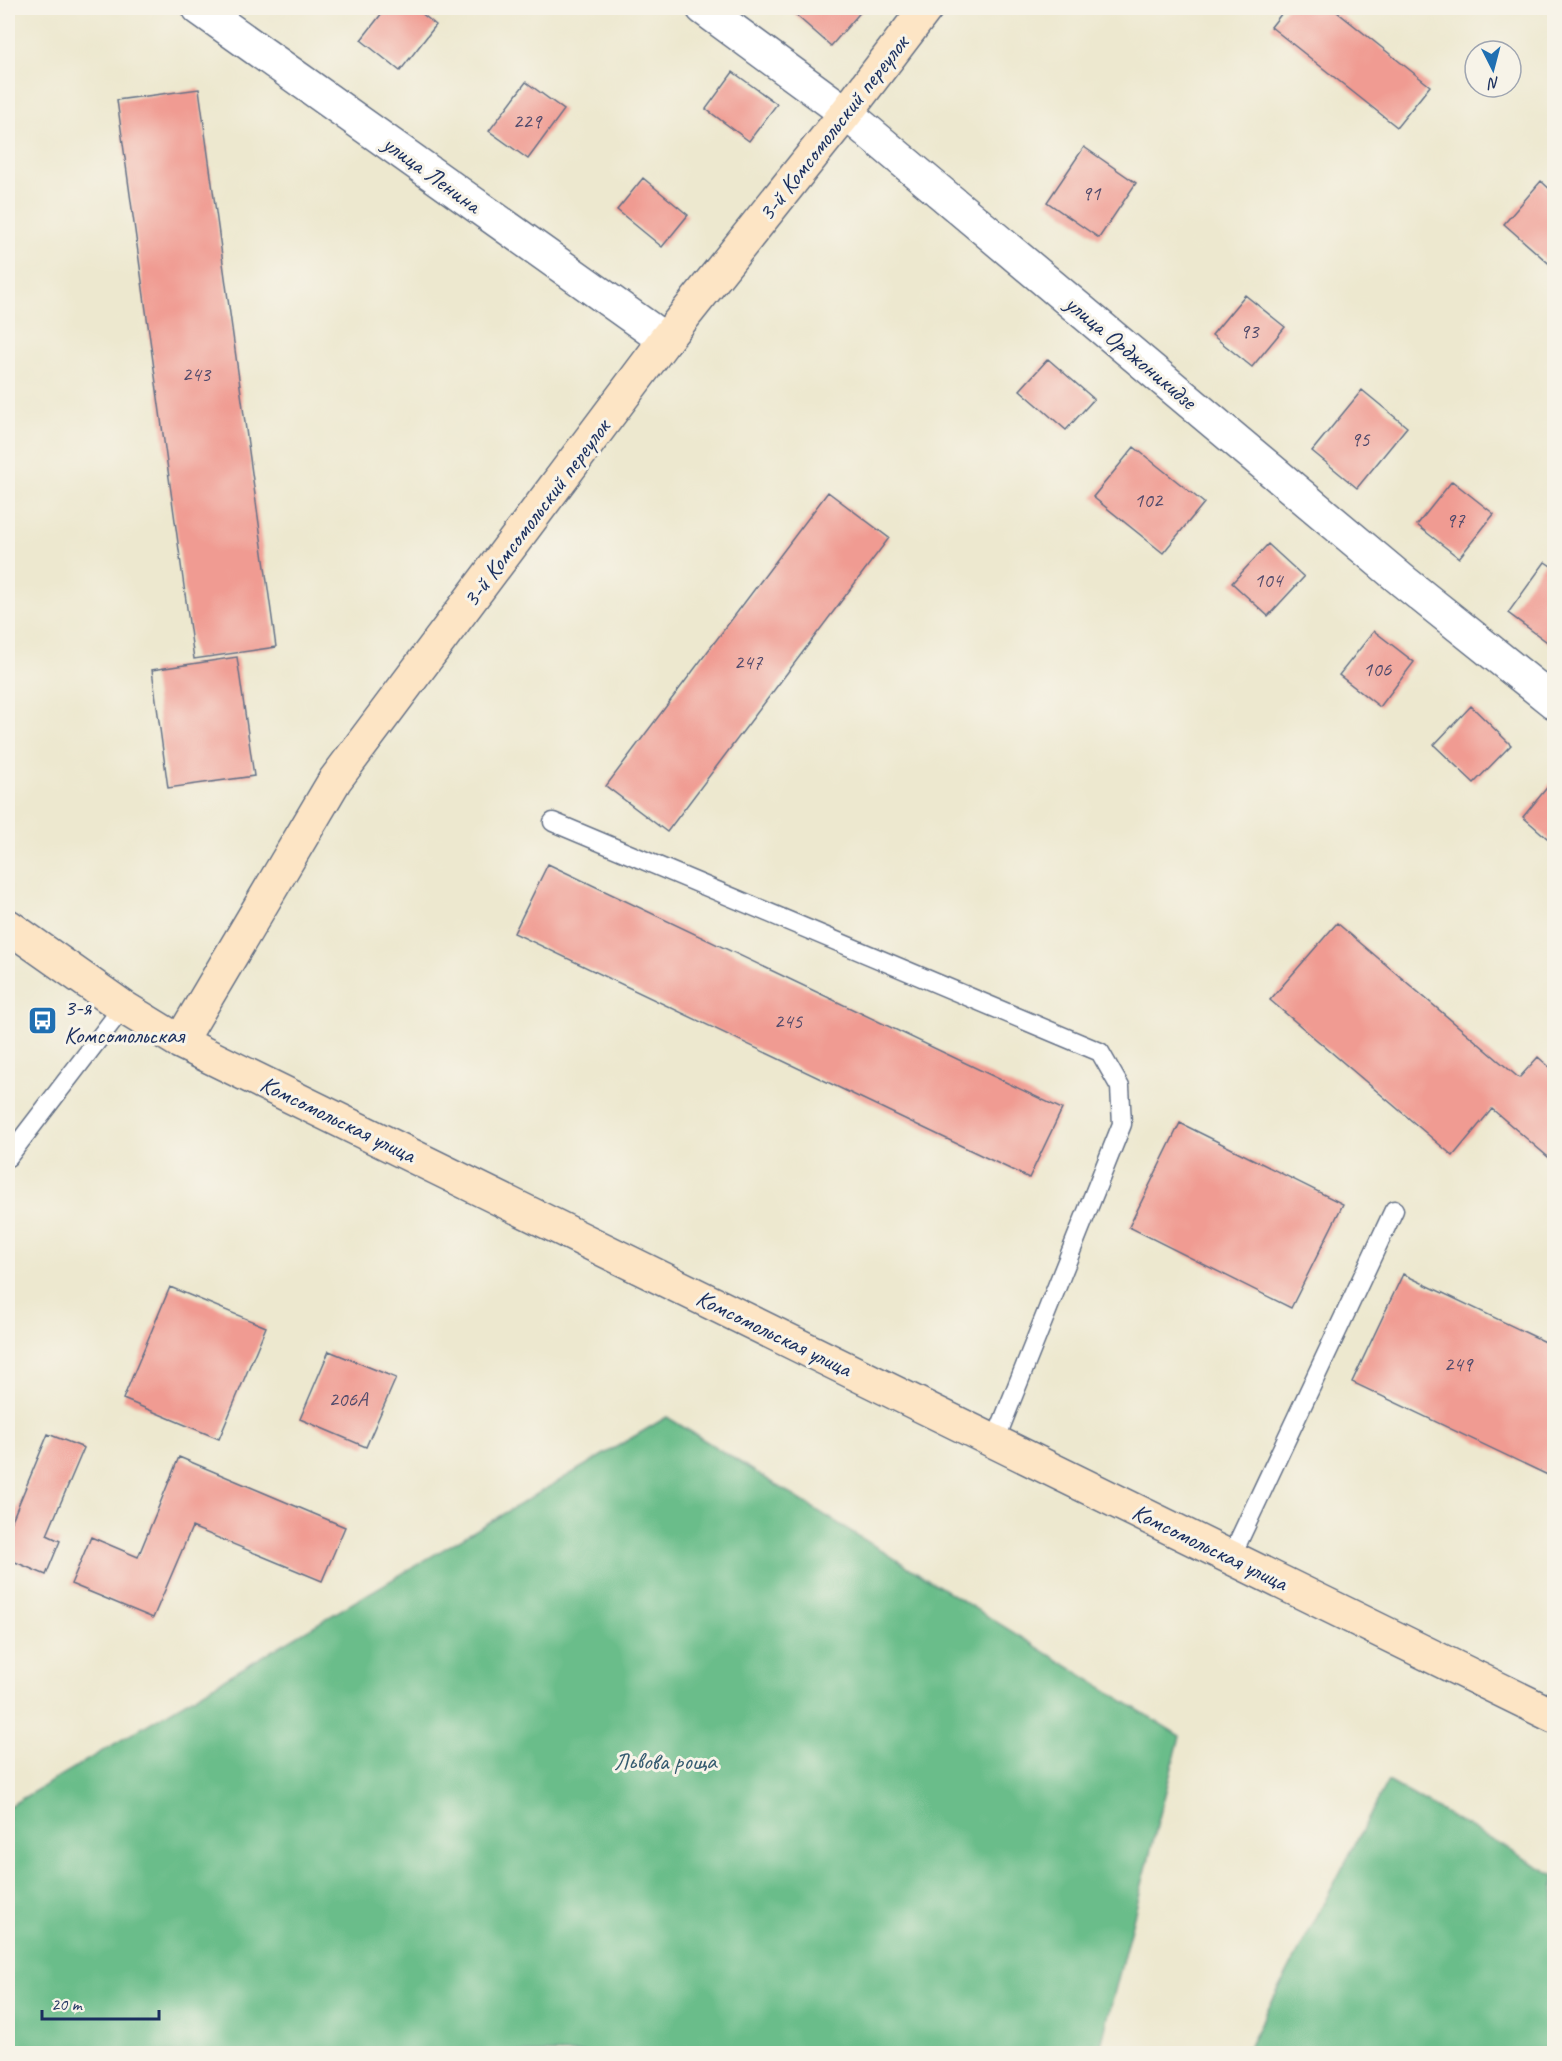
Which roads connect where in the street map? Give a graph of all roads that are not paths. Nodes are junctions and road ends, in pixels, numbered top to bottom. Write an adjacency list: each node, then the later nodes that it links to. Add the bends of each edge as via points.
1 (200, 8): 5 (street, улица Ленина)
2 (703, 8): 4 (street, улица Орджоникидзе)
3 (926, 8): 4 (main road, 3-й Комсомольский переулок)
4 (846, 113): 5 (main road, 3-й Комсомольский переулок); 6 (street, улица Орджоникидзе, via 1403,581)
5 (665, 340): 10 (main road, 3-й Комсомольский переулок, via 335,780)
6 (1554, 702)
7 (553, 822): 13 (lane, via 1100,1052 1120,1088 1122,1124)
8 (8, 926): 9 (main road, Комсомольская улица)
9 (123, 1007): 10 (main road, Комсомольская улица); 11 (lane)
10 (180, 1042): 13 (main road, Комсомольская улица)
11 (8, 1156)
12 (1394, 1210): 14 (lane)
13 (995, 1441): 14 (main road, Комсомольская улица)
14 (1231, 1557): 15 (main road, Комсомольская улица)
15 (1554, 1716)

